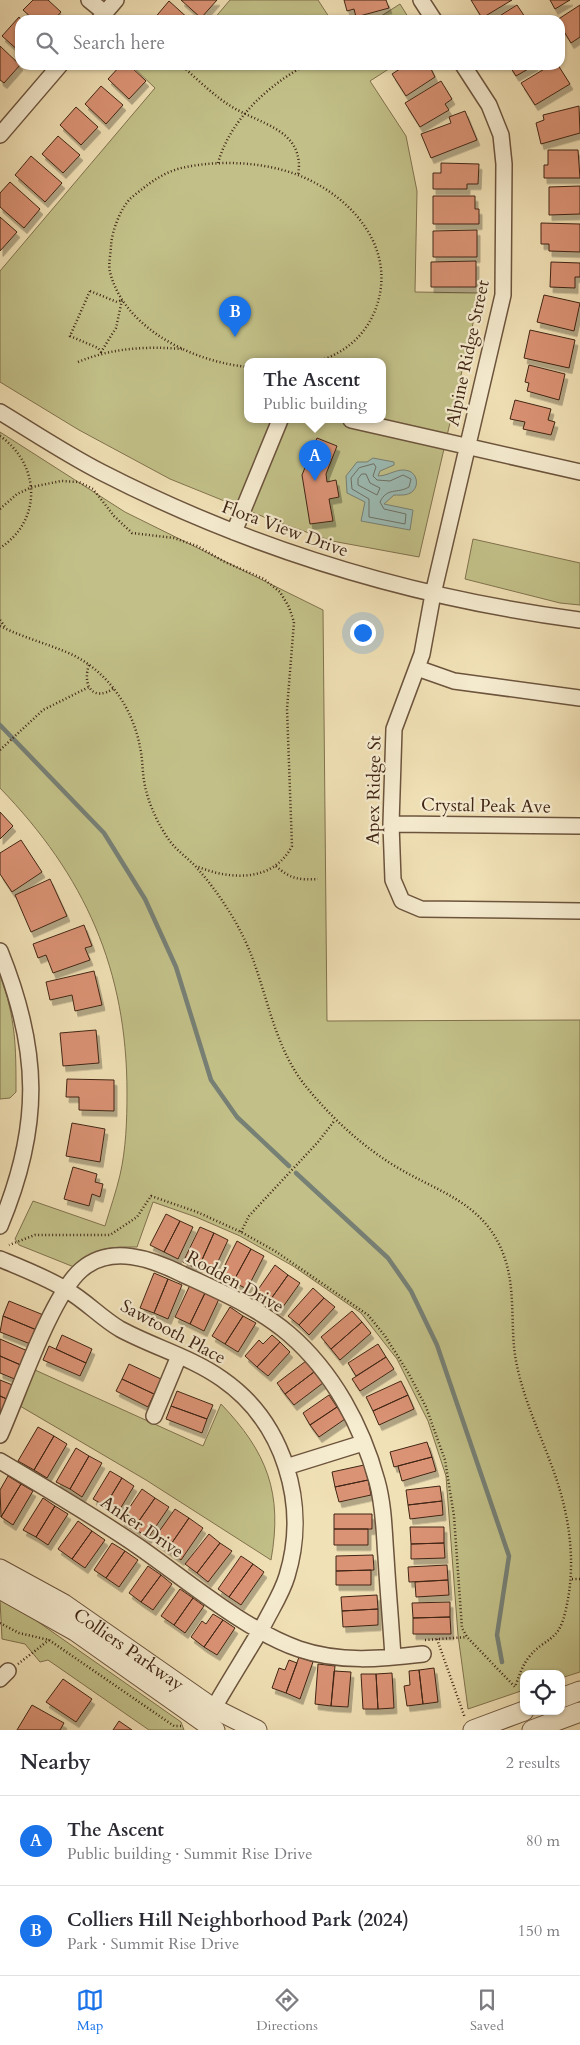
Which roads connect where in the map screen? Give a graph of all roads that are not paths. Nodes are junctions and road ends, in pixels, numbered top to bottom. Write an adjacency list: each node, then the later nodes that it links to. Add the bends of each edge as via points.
1 (89, 0): 3 (street)
2 (421, 0): 4 (street)
3 (110, 12)
4 (431, 15)
5 (56, 70): 7 (street)
6 (466, 70): 11 (street, Alpine Ridge Street, via 489,105 501,135 504,164 503,295)
7 (0, 135)
8 (0, 412): 13 (street, Flora View Drive, via 100,471)
9 (279, 423): 13 (street)
10 (364, 423): 11 (street)
11 (468, 446): 12 (street); 14 (street, Alpine Ridge Street)
12 (580, 472)
13 (234, 532): 14 (street, Flora View Drive, via 314,562)
14 (433, 594): 15 (street, Flora View Drive); 16 (street, Apex Ridge St)
15 (580, 620)
16 (417, 668): 17 (street, via 454,681); 18 (street, Apex Ridge St, via 394,729)
17 (580, 698)
18 (391, 824): 19 (street, Crystal Peak Ave); 20 (street, Apex Ridge St, via 393,880 402,901 421,909)
19 (580, 826)
20 (580, 911)
21 (0, 951): 22 (street, via 16,991 28,1040 31,1090 22,1166)
22 (0, 1226)
23 (0, 1259): 24 (street, Sawtooth Place)
24 (66, 1289): 25 (street, Sawtooth Place, via 119,1328); 27 (street, Rodden Drive); 28 (street, Rodden Drive, via 82,1269 102,1258 127,1255 156,1262 244,1304 289,1334 320,1365 342,1398)
25 (179, 1356): 26 (street); 30 (street, Sawtooth Place, via 199,1364 244,1397 262,1416 279,1446)
26 (154, 1416)
27 (0, 1435)
28 (363, 1443): 30 (street); 35 (street, Rodden Drive, via 377,1481 383,1518)
29 (0, 1461): 33 (street, Anker Drive, via 115,1530)
30 (286, 1467): 33 (street, Sawtooth Place, via 292,1482 296,1523 293,1548 287,1576)
31 (0, 1569): 40 (street, Colliers Parkway, via 64,1604)
32 (0, 1589): 40 (street, Colliers Parkway, via 75,1631)
33 (260, 1630): 35 (street, Anker Drive, via 300,1649 344,1659); 40 (street, Sawtooth Place)
34 (423, 1654): 35 (street, Anker Drive)
35 (393, 1657)
36 (580, 1691): 37 (street)
37 (565, 1697)
38 (520, 1712): 41 (street)
39 (580, 1712): 43 (street)
40 (208, 1723): 42 (street, Colliers Parkway)
41 (469, 1725)
42 (257, 1730)
43 (532, 1730)

